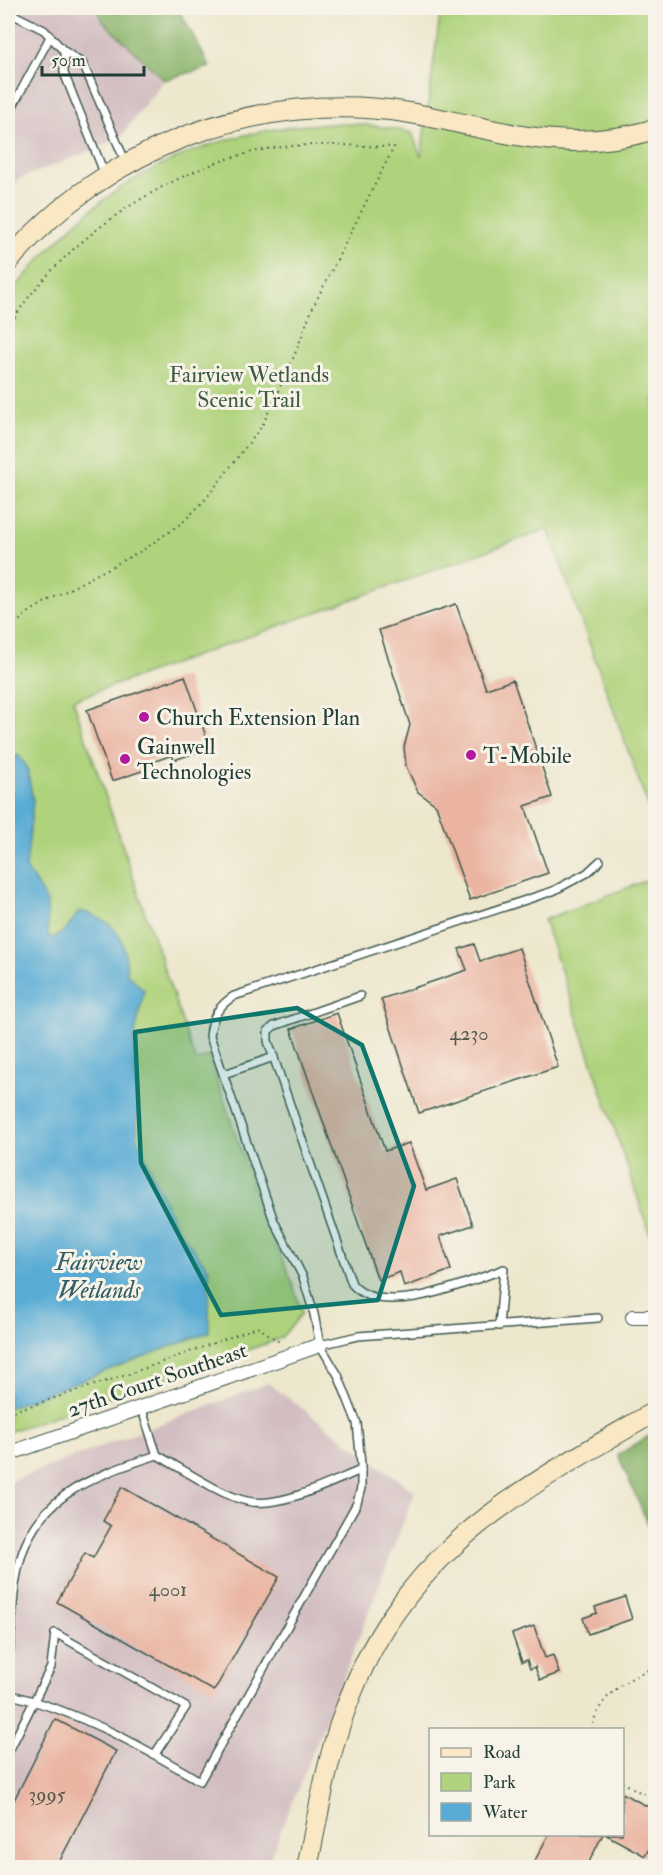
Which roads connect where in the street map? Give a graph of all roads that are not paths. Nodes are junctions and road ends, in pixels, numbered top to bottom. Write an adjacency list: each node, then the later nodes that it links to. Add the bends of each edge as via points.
1 (10, 13): 2 (lane); 3 (lane)
2 (8, 24)
3 (50, 37): 4 (lane); 5 (lane)
4 (64, 51): 7 (lane, via 83,64); 8 (lane, via 64,73)
5 (8, 116)
6 (656, 129): 7 (main road, via 603,140 543,140 383,109 305,109 275,112 203,130)
7 (126, 163): 8 (main road)
8 (106, 176): 9 (main road, via 63,207)
9 (8, 262)
10 (600, 861): 13 (lane, via 587,873 553,891 234,996 211,1022 210,1036)
11 (360, 996): 12 (lane, via 274,1026 267,1031)
12 (274, 1057): 13 (lane); 17 (lane, via 352,1284 359,1293 372,1297 442,1293 504,1269)
13 (224, 1074): 18 (lane, via 274,1221 303,1277)
14 (633, 1317): 15 (street)
15 (656, 1317)
16 (598, 1318): 17 (lane)
17 (499, 1326): 18 (lane, via 358,1336)
18 (320, 1345): 19 (street, 27th Court Southeast); 23 (lane, via 342,1382 357,1423)
19 (141, 1407): 21 (street, 27th Court Southeast); 22 (lane)
20 (656, 1412): 29 (main road, via 505,1502 470,1530 410,1592 376,1641 343,1714)
21 (8, 1454)
22 (157, 1455): 23 (lane, via 247,1501 290,1497); 24 (lane, via 74,1488 38,1520 25,1544 17,1573)
23 (361, 1470): 28 (lane, via 362,1488 357,1503 200,1781)
24 (8, 1660)
25 (8, 1694): 26 (lane)
26 (34, 1700): 27 (lane); 28 (lane); 28 (lane, via 51,1667 55,1633 186,1707)
27 (8, 1753)
28 (156, 1754)
29 (307, 1868)

